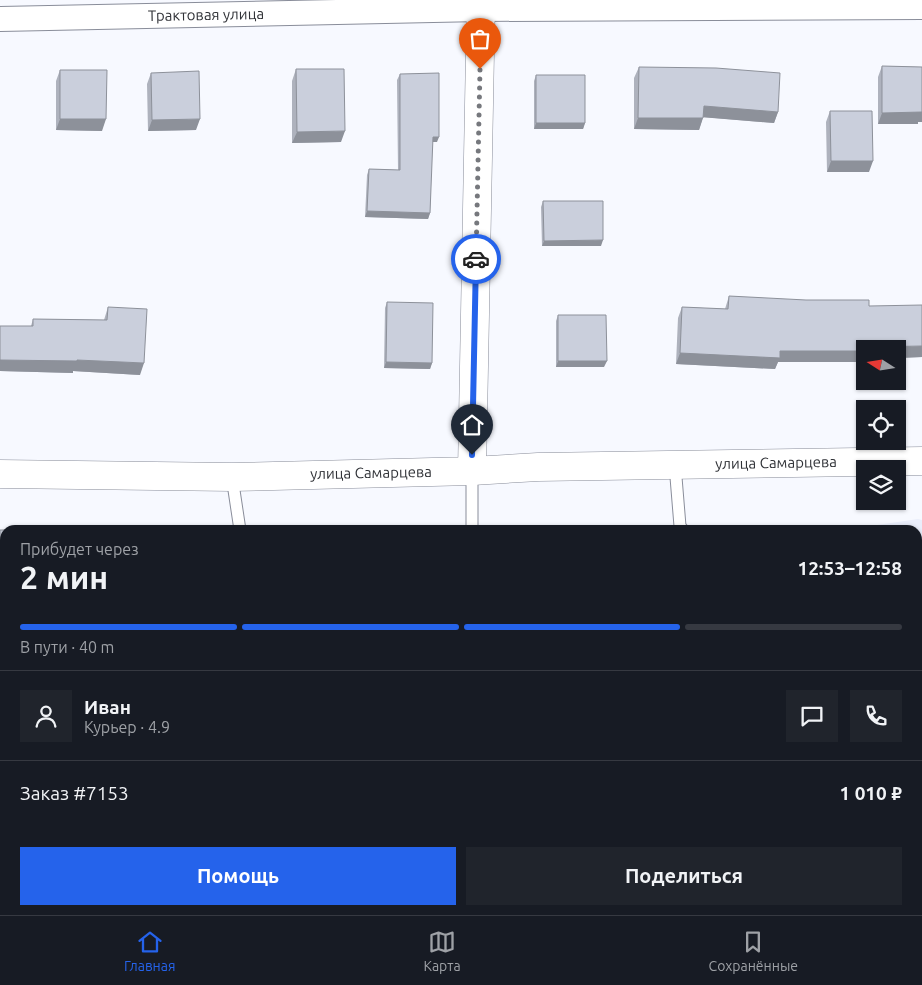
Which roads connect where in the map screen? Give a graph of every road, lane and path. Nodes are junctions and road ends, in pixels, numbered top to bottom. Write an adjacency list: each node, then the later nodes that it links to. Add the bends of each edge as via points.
1 (481, 5): 2 (street, Трактовая улица); 3 (street, Трактовая улица); 6 (street)
2 (922, 7)
3 (0, 19)
4 (922, 461): 5 (street, улица Самарцева)
5 (675, 465): 6 (street, улица Самарцева); 11 (lane)
6 (472, 471): 8 (street, улица Самарцева); 10 (lane)
7 (0, 474): 8 (street, улица Самарцева)
8 (232, 477): 9 (lane)
9 (239, 525)
10 (472, 525)
11 (680, 525)

